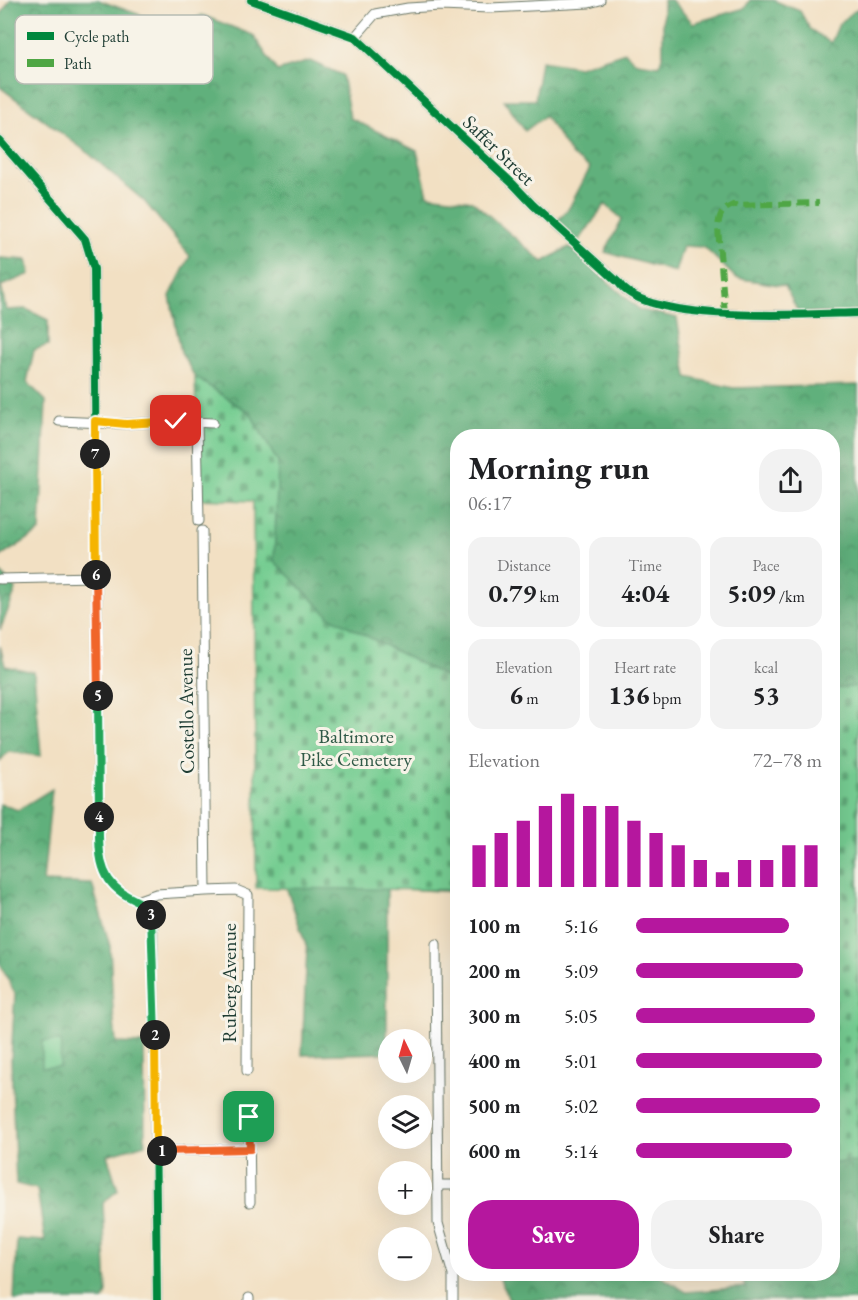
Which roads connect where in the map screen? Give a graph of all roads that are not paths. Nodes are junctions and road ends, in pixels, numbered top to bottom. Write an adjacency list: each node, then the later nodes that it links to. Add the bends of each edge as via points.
1 (251, 0): 3 (street, Saffer Street)
2 (600, 0): 3 (street, via 490,8 408,8 375,14)
3 (355, 37): 5 (street, Saffer Street, via 634,298 724,314)
4 (0, 141): 7 (street, via 85,239 94,269)
5 (858, 313)
6 (59, 421): 7 (street)
7 (95, 421): 8 (street); 12 (street)
8 (197, 423): 9 (street); 10 (street)
9 (213, 423)
10 (199, 520)
11 (202, 531): 14 (street, Costello Avenue)
12 (96, 576): 13 (street); 15 (street, via 100,859 114,886)
13 (0, 579)
14 (206, 891): 15 (street, via 156,894); 17 (street, Ruberg Avenue, via 236,890 248,895)
15 (139, 900): 20 (street, via 151,913 153,928)
16 (436, 944): 21 (street)
17 (247, 1071)
18 (249, 1117): 19 (street)
19 (250, 1149): 20 (street); 23 (street)
20 (156, 1151): 26 (street)
21 (439, 1185): 22 (street); 24 (street, via 438,1224)
22 (450, 1185)
23 (250, 1202)
24 (450, 1265)
25 (453, 1281): 27 (street)
26 (157, 1300)
27 (453, 1300)

